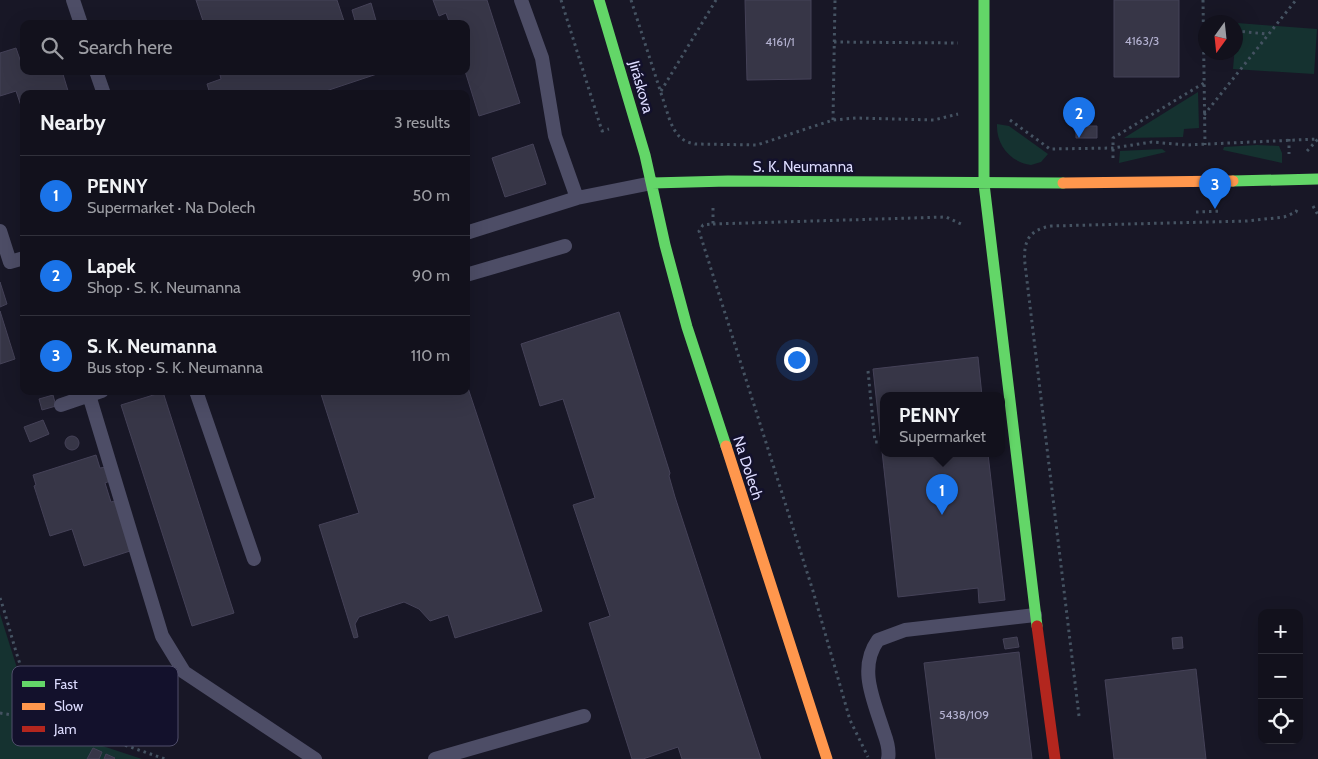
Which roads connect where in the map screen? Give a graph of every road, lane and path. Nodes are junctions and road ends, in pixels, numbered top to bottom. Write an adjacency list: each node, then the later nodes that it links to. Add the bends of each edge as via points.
1 (73, 0): 12 (lane)
2 (521, 0): 35 (lane, via 542,58 555,136)
3 (561, 0): 25 (path, via 602,131)
4 (599, 0): 25 (street, Jiráskova)
5 (631, 0): 21 (path)
6 (716, 0): 21 (path)
7 (834, 0): 15 (path)
8 (984, 0): 16 (street)
9 (1203, 0): 11 (path)
10 (1296, 0): 14 (path)
11 (1204, 15)
12 (80, 20)
13 (1243, 32): 14 (path)
14 (1268, 34): 23 (path)
15 (834, 42): 16 (path); 26 (path)
16 (983, 44): 34 (street)
17 (1204, 60): 19 (path)
18 (97, 75): 20 (lane)
19 (1204, 83): 23 (path); 30 (path, via 1113,138)
20 (103, 90)
21 (660, 91): 28 (path, via 670,121 681,139)
22 (954, 114): 26 (path, via 934,120)
23 (1204, 115): 29 (path)
24 (1007, 118): 30 (path, via 1050,149)
25 (635, 120): 33 (street, Jiráskova)
26 (833, 120): 28 (path, via 757,145)
27 (1318, 139): 29 (path)
28 (710, 145): 32 (path)
29 (1206, 145): 30 (path, via 1152,142)
30 (1113, 148)
31 (1318, 179): 34 (street, S. K. Neumanna)
32 (712, 182): 33 (street, S. K. Neumanna); 34 (street, S. K. Neumanna); 37 (path)
33 (652, 183): 35 (lane); 60 (street, Na Dolech, via 687,327)
34 (984, 184): 52 (street)
35 (577, 198): 40 (lane)
36 (1300, 203): 55 (path, via 1296,212 1284,217 1247,221 1051,226 1035,230 1026,240 1025,264)
37 (713, 224): 38 (path, via 946,217); 61 (path, via 703,225 699,231 813,591 850,720)
38 (963, 225)
39 (0, 231): 42 (lane, via 10,262)
40 (470, 232)
41 (565, 246): 43 (lane)
42 (20, 259)
43 (470, 274)
44 (868, 371): 49 (path, via 876,442)
45 (89, 395): 48 (lane)
46 (96, 395): 58 (lane, via 162,636 184,672)
47 (197, 395): 50 (lane)
48 (61, 405)
49 (880, 442)
50 (254, 559)
51 (0, 598): 53 (path)
52 (1035, 615): 62 (lane, via 905,630 878,640 867,671 888,744); 63 (street)
53 (22, 666)
54 (584, 716): 59 (lane)
55 (1079, 720)
56 (128, 746): 57 (path)
57 (165, 759)
58 (315, 759)
59 (435, 759)
60 (827, 759)
61 (870, 759)
62 (888, 759)
63 (1055, 759)

